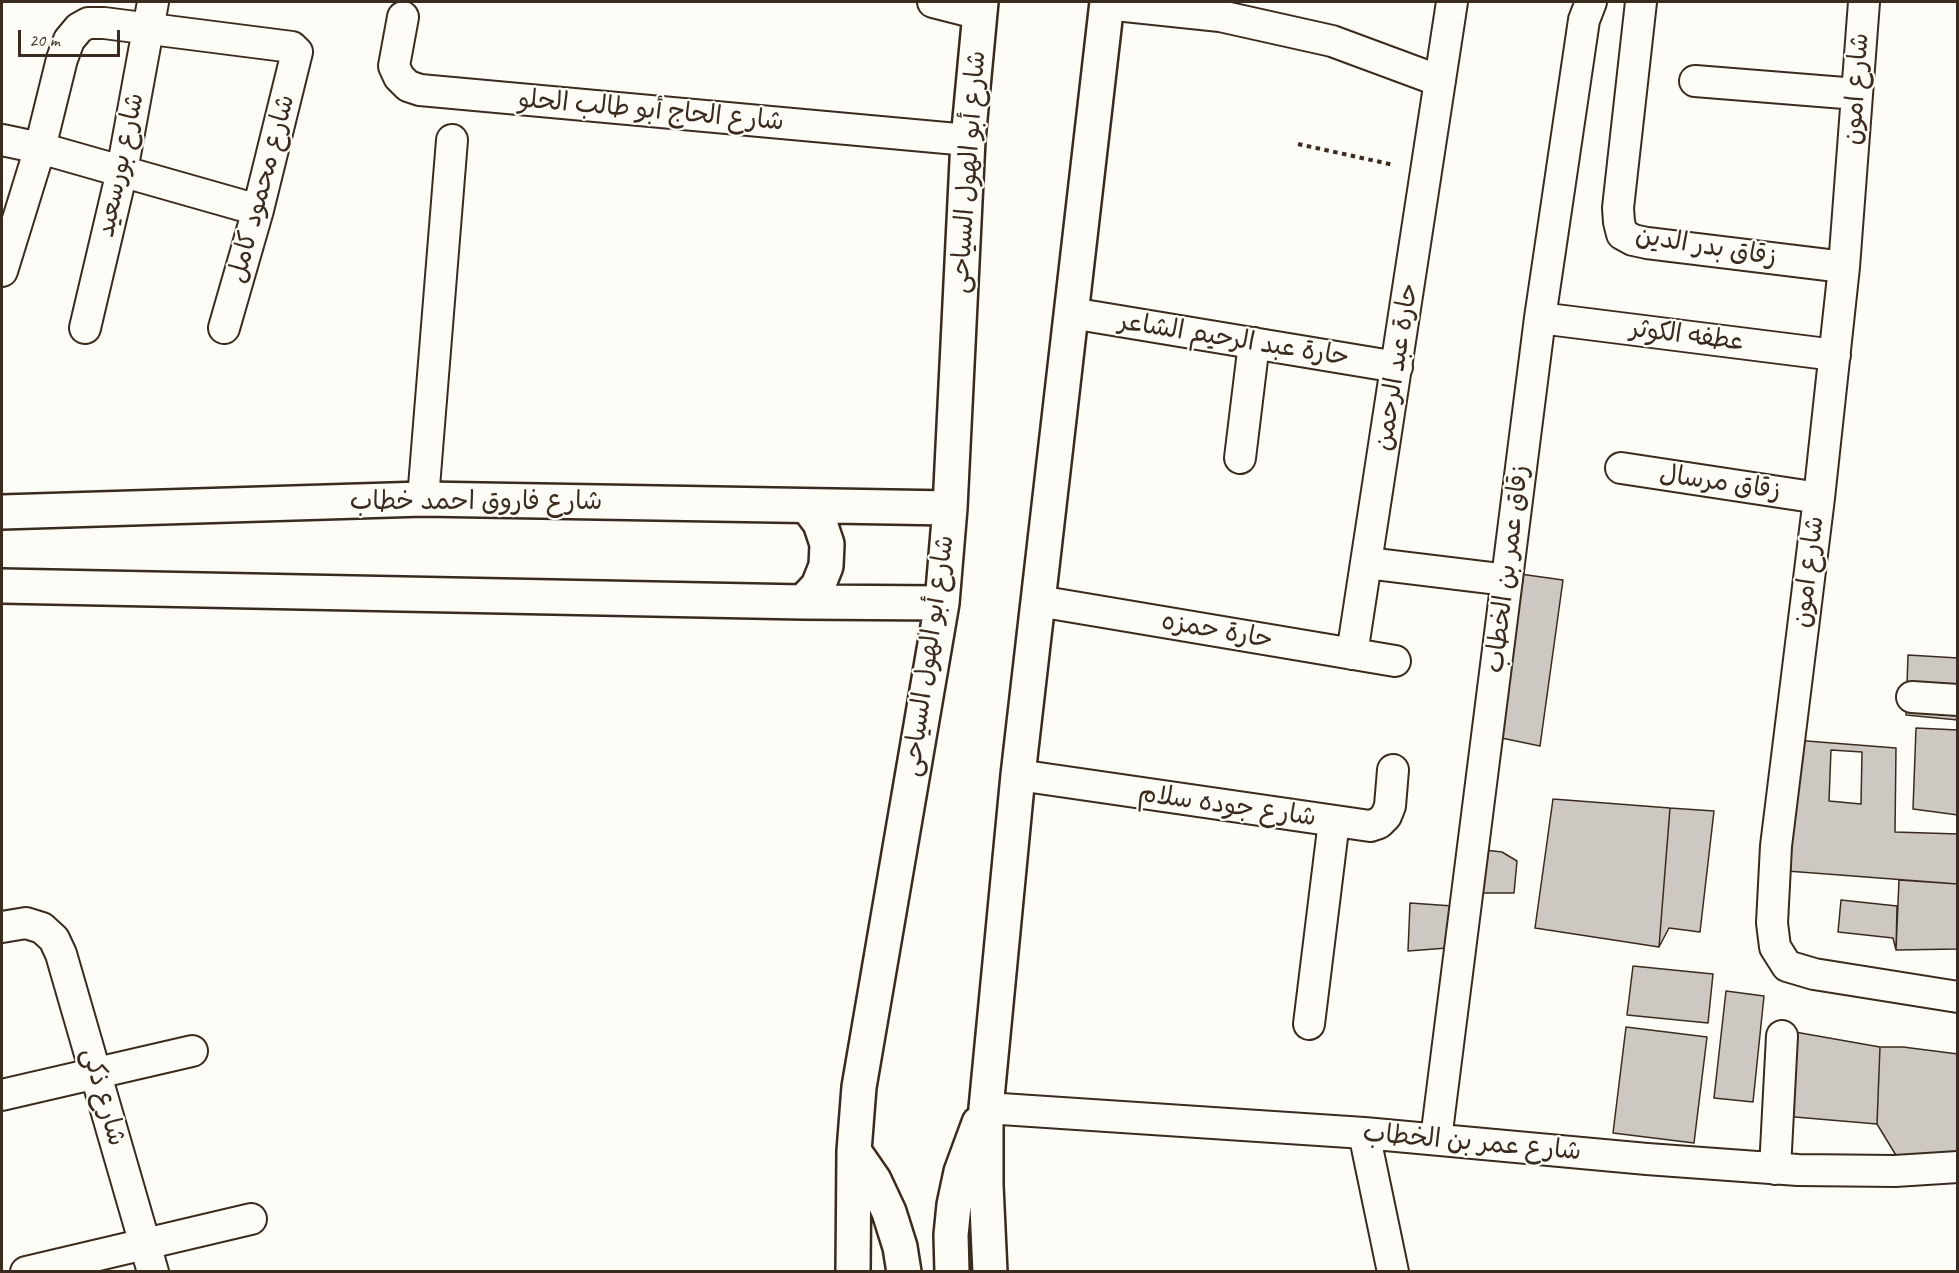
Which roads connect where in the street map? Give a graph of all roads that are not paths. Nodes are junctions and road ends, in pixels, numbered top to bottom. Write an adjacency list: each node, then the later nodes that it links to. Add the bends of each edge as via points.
1 (933, 2): 7 (street)
2 (1452, 2): 10 (street, حارة عبد الرحمن)
3 (1592, 2): 22 (street, زقاق عمر بن الخطاب, via 1584,20)
4 (1641, 2): 19 (street, زقاق بدر الدين, via 1618,208 1622,234 1647,243)
5 (1864, 2): 12 (street, شارع امون)
6 (1107, 3): 10 (street, via 1220,16 1332,41); 21 (main road)
7 (981, 8): 15 (main road, شارع أبو الهول السياحى)
8 (151, 14): 16 (street, via 79,27 62,59); 17 (street, شارع بورسعيد); 18 (street, شارع محمود كامل, via 296,49)
9 (403, 17): 15 (street, شارع الحاج أبو طالب الحلو, via 394,66 408,86 420,90)
10 (1440, 81): 27 (street, حارة عبد الرحمن)
11 (1695, 81): 12 (street)
12 (1857, 94): 19 (street, شارع امون)
13 (2, 140): 16 (street)
14 (452, 140): 31 (street)
15 (968, 140): 33 (main road, شارع أبو الهول السياحى)
16 (40, 148): 17 (street); 20 (street)
17 (122, 171): 18 (street); 23 (street, شارع بورسعيد)
18 (258, 210): 24 (street, شارع محمود كامل)
19 (1844, 267): 26 (street, شارع امون)
20 (2, 271)
21 (1071, 313): 25 (street, حارة عبد الرحيم الشاعر); 38 (main road)
22 (1539, 318): 26 (street, عطفه الكوثر); 36 (street, زقاق عمر بن الخطاب)
23 (85, 328)
24 (225, 328)
25 (1254, 343): 27 (street, حارة عبد الرحيم الشاعر); 28 (street)
26 (1835, 355): 30 (street, شارع امون)
27 (1397, 367): 35 (street, حارة عبد الرحمن)
28 (1240, 458)
29 (1622, 468): 30 (street, زقاق مرسال)
30 (1819, 498): 49 (street, شارع امون, via 1776,846 1772,907 1775,947 1787,966 1814,974)
31 (423, 499): 32 (main road, شارع فاروق احمد خطاب); 34 (main road, شارع فاروق احمد خطاب)
32 (807, 506): 33 (main road, شارع فاروق احمد خطاب); 39 (main road, via 820,523 827,544 826,566 818,586)
33 (950, 508): 40 (main road, شارع أبو الهول السياحى)
34 (2, 512)
35 (1367, 563): 36 (street); 41 (street, حارة عبد الرحمن)
36 (1507, 580): 57 (street, زقاق عمر بن الخطاب)
37 (2, 586): 39 (main road)
38 (1038, 601): 41 (street, حارة حمزه); 46 (main road)
39 (803, 602): 40 (main road)
40 (942, 603): 58 (main road, شارع أبو الهول السياحى, via 859,1087)
41 (1352, 654): 42 (street, حارة حمزه)
42 (1395, 661)
43 (1912, 696): 44 (street)
44 (1958, 700)
45 (1394, 770): 47 (street, شارع جوده سلام, via 1390,806 1379,823 1370,826)
46 (1018, 775): 47 (street, شارع جوده سلام); 55 (main road)
47 (1334, 822): 50 (street)
48 (2, 927): 53 (street, شارع ذكى, via 26,923 42,928 54,939)
49 (1958, 997)
50 (1310, 1024)
51 (1782, 1036): 60 (street)
52 (192, 1051): 53 (street)
53 (96, 1074): 54 (street); 62 (street, شارع ذكى)
54 (2, 1095)
55 (986, 1108): 56 (street, شارع عمر بن الخطاب); 67 (main road, via 971,1139 958,1183 951,1235); 68 (main road)
56 (1364, 1133): 57 (street, شارع عمر بن الخطاب); 69 (street)
57 (1436, 1139): 60 (street, شارع عمر بن الخطاب)
58 (854, 1151): 65 (main road, شارع أبو الهول السياحى); 66 (main road, via 889,1212)
59 (1958, 1167): 60 (street, شارع عمر بن الخطاب, via 1895,1171)
60 (1775, 1169)
61 (251, 1219): 62 (street)
62 (145, 1243): 63 (street); 64 (street, شارع ذكى)
63 (26, 1272)
64 (153, 1272)
65 (853, 1272)
66 (904, 1272)
67 (952, 1272)
68 (990, 1272)
69 (1393, 1272)

